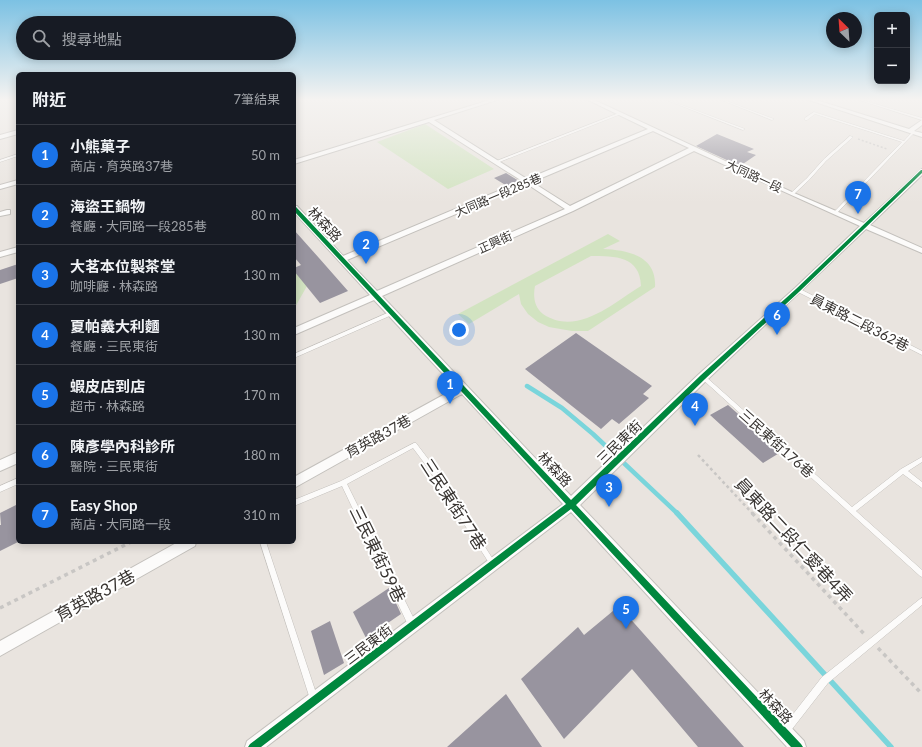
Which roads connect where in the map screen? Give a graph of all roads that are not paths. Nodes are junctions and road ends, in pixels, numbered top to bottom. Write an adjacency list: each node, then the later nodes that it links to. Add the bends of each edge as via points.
1 (11, 134): 9 (street)
2 (385, 134): 15 (street)
3 (452, 134): 16 (street)
4 (569, 134): 16 (lane)
5 (642, 134): 18 (street, 大同路一段285巷)
6 (663, 134): 12 (street, 大同路一段)
7 (879, 134): 11 (lane)
8 (911, 134): 11 (lane)
9 (0, 137)
10 (851, 137): 21 (lane)
11 (904, 142): 24 (lane)
12 (694, 148): 21 (street, 大同路一段); 22 (street, 正興街)
13 (16, 156): 14 (lane)
14 (0, 161)
15 (296, 161)
16 (496, 162): 18 (street)
17 (922, 172): 25 (street, 三民東街)
18 (529, 182): 22 (street); 29 (street, 大同路一段285巷)
19 (16, 183): 20 (street)
20 (0, 187)
21 (792, 194): 24 (street, 大同路一段)
22 (570, 209): 31 (street, 正興街)
23 (296, 210): 29 (street, 林森路)
24 (835, 213): 25 (street, 大同路一段)
25 (865, 226): 27 (street, 大同路一段); 30 (street, 三民東街)
26 (16, 250): 28 (street)
27 (922, 251)
28 (0, 254)
29 (342, 259): 31 (street, 林森路)
30 (798, 290): 34 (lane, 員東路二段362巷); 36 (street, 三民東街)
31 (376, 295): 32 (street, 林森路); 33 (street, 正興街)
32 (392, 313): 35 (lane); 37 (street, 林森路)
33 (296, 331)
34 (922, 353)
35 (296, 355)
36 (703, 377): 48 (street, 三民東街); 49 (lane, 三民東街176巷)
37 (462, 389): 43 (street, 育英路37巷); 48 (street, 林森路)
38 (16, 458): 40 (street)
39 (922, 459): 41 (lane)
40 (0, 466)
41 (903, 470): 45 (lane); 49 (lane)
42 (16, 482): 46 (lane)
43 (296, 482)
44 (343, 483): 47 (lane); 52 (lane, 三民東街77巷, via 414,445); 55 (lane, 三民東街59巷)
45 (922, 485)
46 (0, 489)
47 (296, 502)
48 (572, 504): 52 (street, 三民東街); 58 (street, 林森路)
49 (852, 510): 53 (lane, 三民東街176巷)
50 (186, 544): 56 (street, 育英路37巷)
51 (264, 544): 57 (lane)
52 (493, 564): 55 (street, 三民東街)
53 (922, 574)
54 (922, 601): 58 (lane, via 825,680)
55 (413, 625): 57 (street, 三民東街)
56 (0, 649)
57 (314, 700): 59 (street, 三民東街)
58 (784, 732): 60 (street, 林森路)
59 (253, 747)
60 (798, 747)

